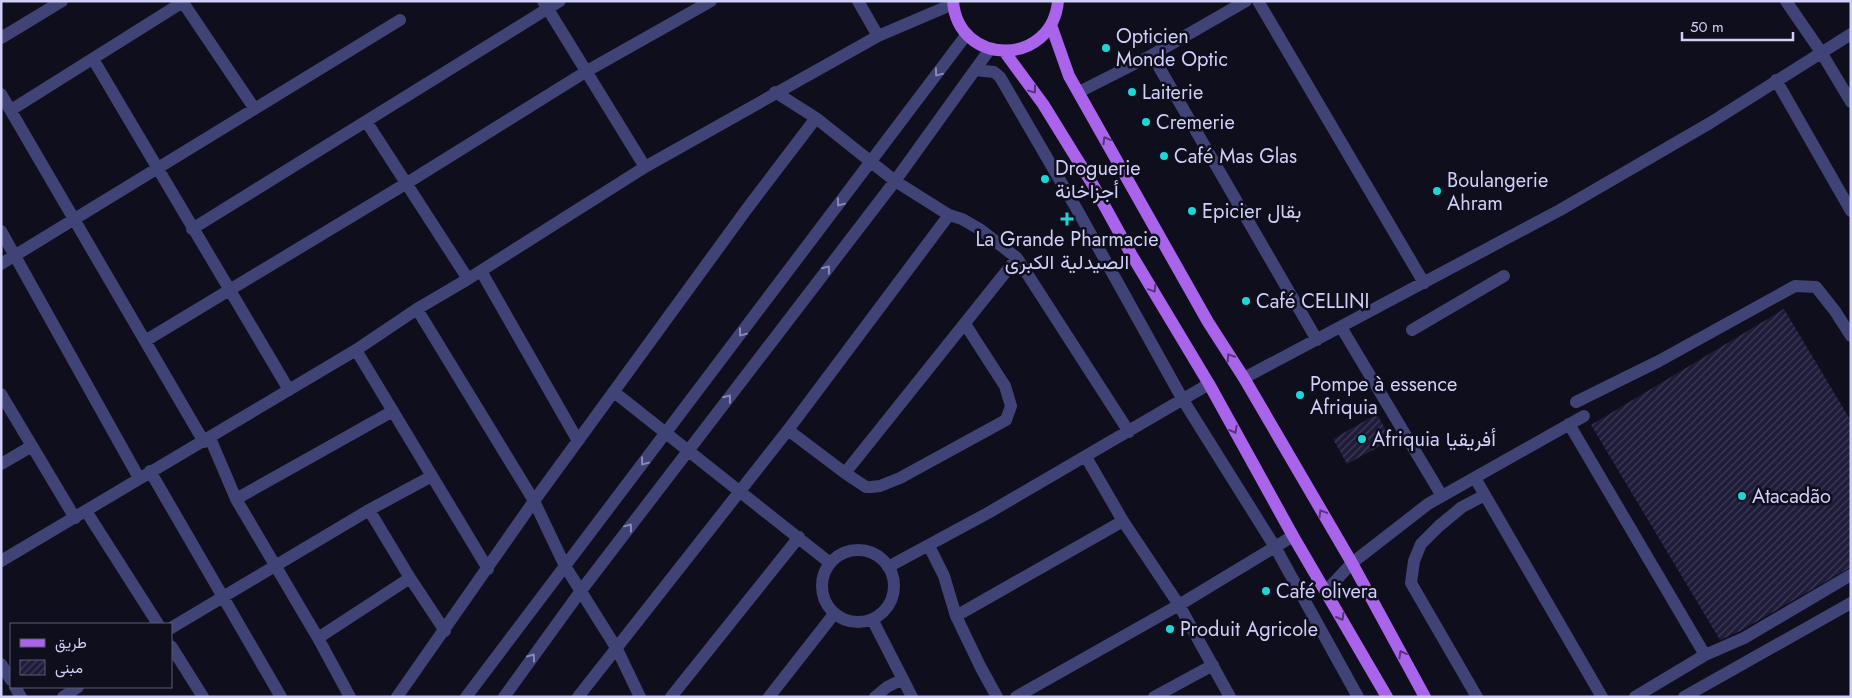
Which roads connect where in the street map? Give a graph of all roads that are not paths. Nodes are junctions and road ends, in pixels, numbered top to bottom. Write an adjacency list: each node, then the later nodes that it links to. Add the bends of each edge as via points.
1 (62, 1): 17 (street)
2 (560, 1): 11 (street)
3 (711, 1): 24 (street)
4 (858, 1): 16 (street)
5 (1058, 1): 13 (main road)
6 (1246, 1): 21 (street)
7 (1258, 1): 50 (street)
8 (1786, 1): 20 (street)
9 (183, 2): 22 (street); 30 (street)
10 (953, 3): 14 (main road, via 958,22); 16 (street)
11 (546, 5): 24 (street); 33 (street)
12 (400, 20): 30 (street)
13 (1051, 25): 19 (main road, via 1028,46); 27 (main road, via 1069,76)
14 (967, 34): 18 (main road); 34 (street, one-way to 34)
15 (1851, 34): 20 (street)
16 (878, 36): 26 (street)
17 (1, 38)
18 (990, 49): 19 (main road); 23 (street)
19 (1004, 51): 61 (main road, one-way to 61, via 1043,104)
20 (1821, 52): 25 (street); 29 (street)
21 (1152, 55): 27 (street); 57 (street)
22 (93, 59): 31 (street); 36 (street)
23 (975, 70): 37 (street); 65 (street, via 994,72 1000,77)
24 (587, 71): 35 (street); 38 (street)
25 (1776, 80): 39 (street); 50 (street, via 1710,123 1560,210)
26 (775, 92): 32 (street); 35 (street)
27 (1080, 92): 60 (main road, one-way to 27, via 1208,322)
28 (1, 94): 31 (street)
29 (1851, 102)
30 (254, 108): 36 (street)
31 (11, 110): 41 (street)
32 (816, 118): 34 (street); 63 (street)
33 (366, 121): 38 (street); 42 (street)
34 (872, 161): 37 (street); 72 (street, one-way to 72)
35 (645, 167): 47 (street)
36 (156, 168): 41 (street); 42 (street)
37 (895, 181): 40 (street); 76 (street, one-way to 37)
38 (407, 183): 49 (street); 51 (street)
39 (1851, 211)
40 (949, 215): 45 (street, via 969,223); 70 (street)
41 (74, 219): 44 (street); 58 (street)
42 (192, 229): 51 (street)
43 (1, 231): 44 (street)
44 (15, 256): 46 (street); 80 (street)
45 (1018, 258): 53 (street); 71 (street)
46 (1, 264)
47 (481, 271): 49 (street); 74 (street)
48 (1504, 276): 55 (street)
49 (468, 279): 52 (street)
50 (1424, 283): 54 (street)
51 (230, 291): 58 (street); 62 (street)
52 (417, 309): 59 (street); 87 (street)
53 (965, 324): 79 (street); 79 (street, via 1005,386 1011,406 1006,420 880,486 866,487)
54 (1341, 327): 57 (street); 85 (street)
55 (1412, 330)
56 (1851, 336): 66 (street, via 1816,287 1795,286 1659,361)
57 (1317, 340): 60 (street)
58 (145, 341): 73 (street)
59 (356, 350): 62 (street); 67 (street)
60 (1244, 378): 97 (main road, one-way to 60)
61 (1209, 384): 65 (street); 91 (main road, one-way to 91)
62 (289, 390): 73 (street)
63 (614, 392): 72 (street); 74 (street)
64 (1, 394): 75 (street)
65 (1183, 400): 71 (street); 94 (street)
66 (1576, 402)
67 (393, 411): 81 (street); 86 (street)
68 (1584, 416): 69 (street)
69 (1569, 424): 82 (street); 118 (street)
70 (788, 430): 79 (street); 83 (street)
71 (1128, 432): 77 (street)
72 (666, 433): 76 (street); 98 (street, one-way to 98)
73 (207, 440): 80 (street); 86 (street)
74 (578, 441): 87 (street)
75 (32, 446): 78 (street); 89 (street)
76 (688, 450): 83 (street); 105 (street, one-way to 76)
77 (1086, 457): 90 (street); 93 (street)
78 (1, 464)
79 (846, 473)
80 (145, 475): 89 (street); 106 (street)
81 (432, 476): 88 (street); 101 (street)
82 (1475, 478): 84 (street); 85 (street)
83 (739, 492): 92 (street); 117 (street)
84 (1485, 495): 144 (street, via 1438,526 1421,544 1414,561 1411,583); 145 (street)
85 (1442, 496): 97 (street)
86 (236, 499): 99 (street)
87 (534, 501): 98 (street); 101 (street)
88 (369, 510): 99 (street); 103 (street)
89 (80, 515): 95 (street); 112 (street)
90 (1123, 521): 108 (street); 110 (street)
91 (1293, 536): 94 (street); 104 (main road)
92 (799, 537): 96 (street); 133 (street)
93 (929, 546): 100 (street); 110 (street, via 944,576)
94 (1274, 547): 108 (street); 141 (street)
95 (1, 561)
96 (830, 563): 100 (street, via 843,553 859,550 881,558); 109 (street, via 822,577 822,593)
97 (1352, 563): 104 (street); 143 (main road, one-way to 97)
98 (565, 566): 105 (street); 129 (street)
99 (276, 567): 106 (street); 115 (street)
100 (888, 567): 111 (street, via 893,579 893,595 885,610)
101 (488, 569): 114 (street)
102 (1851, 575): 118 (street, via 1744,638)
103 (410, 578): 114 (street); 115 (street)
104 (1326, 591): 142 (main road, one-way to 142)
105 (580, 592): 117 (street); 130 (street, one-way to 105)
106 (222, 598): 113 (street); 126 (street)
107 (1851, 603): 147 (street)
108 (1179, 605): 120 (street); 138 (street)
109 (834, 614): 111 (street, via 856,622); 134 (street)
110 (956, 616): 137 (street)
111 (872, 619): 122 (street)
112 (157, 623)
113 (172, 627)
114 (444, 631): 128 (street)
115 (318, 638): 127 (street)
116 (172, 648): 124 (street)
117 (617, 649): 131 (street); 132 (street)
118 (1705, 655): 146 (street)
119 (1, 664): 121 (street)
120 (1213, 665): 139 (street); 140 (street)
121 (10, 678)
122 (903, 679): 135 (street); 136 (street)
123 (76, 688): 125 (street)
124 (202, 696)
125 (63, 697)
126 (280, 697)
127 (350, 697)
128 (397, 697)
129 (466, 697)
130 (504, 697)
131 (578, 697)
132 (640, 697)
133 (671, 697)
134 (769, 697)
135 (875, 697)
136 (912, 697)
137 (997, 697)
138 (1016, 697)
139 (1154, 697)
140 (1230, 697)
141 (1358, 697)
142 (1387, 697)
143 (1425, 697)
144 (1477, 697)
145 (1602, 697)
146 (1634, 697)
147 (1684, 697)

